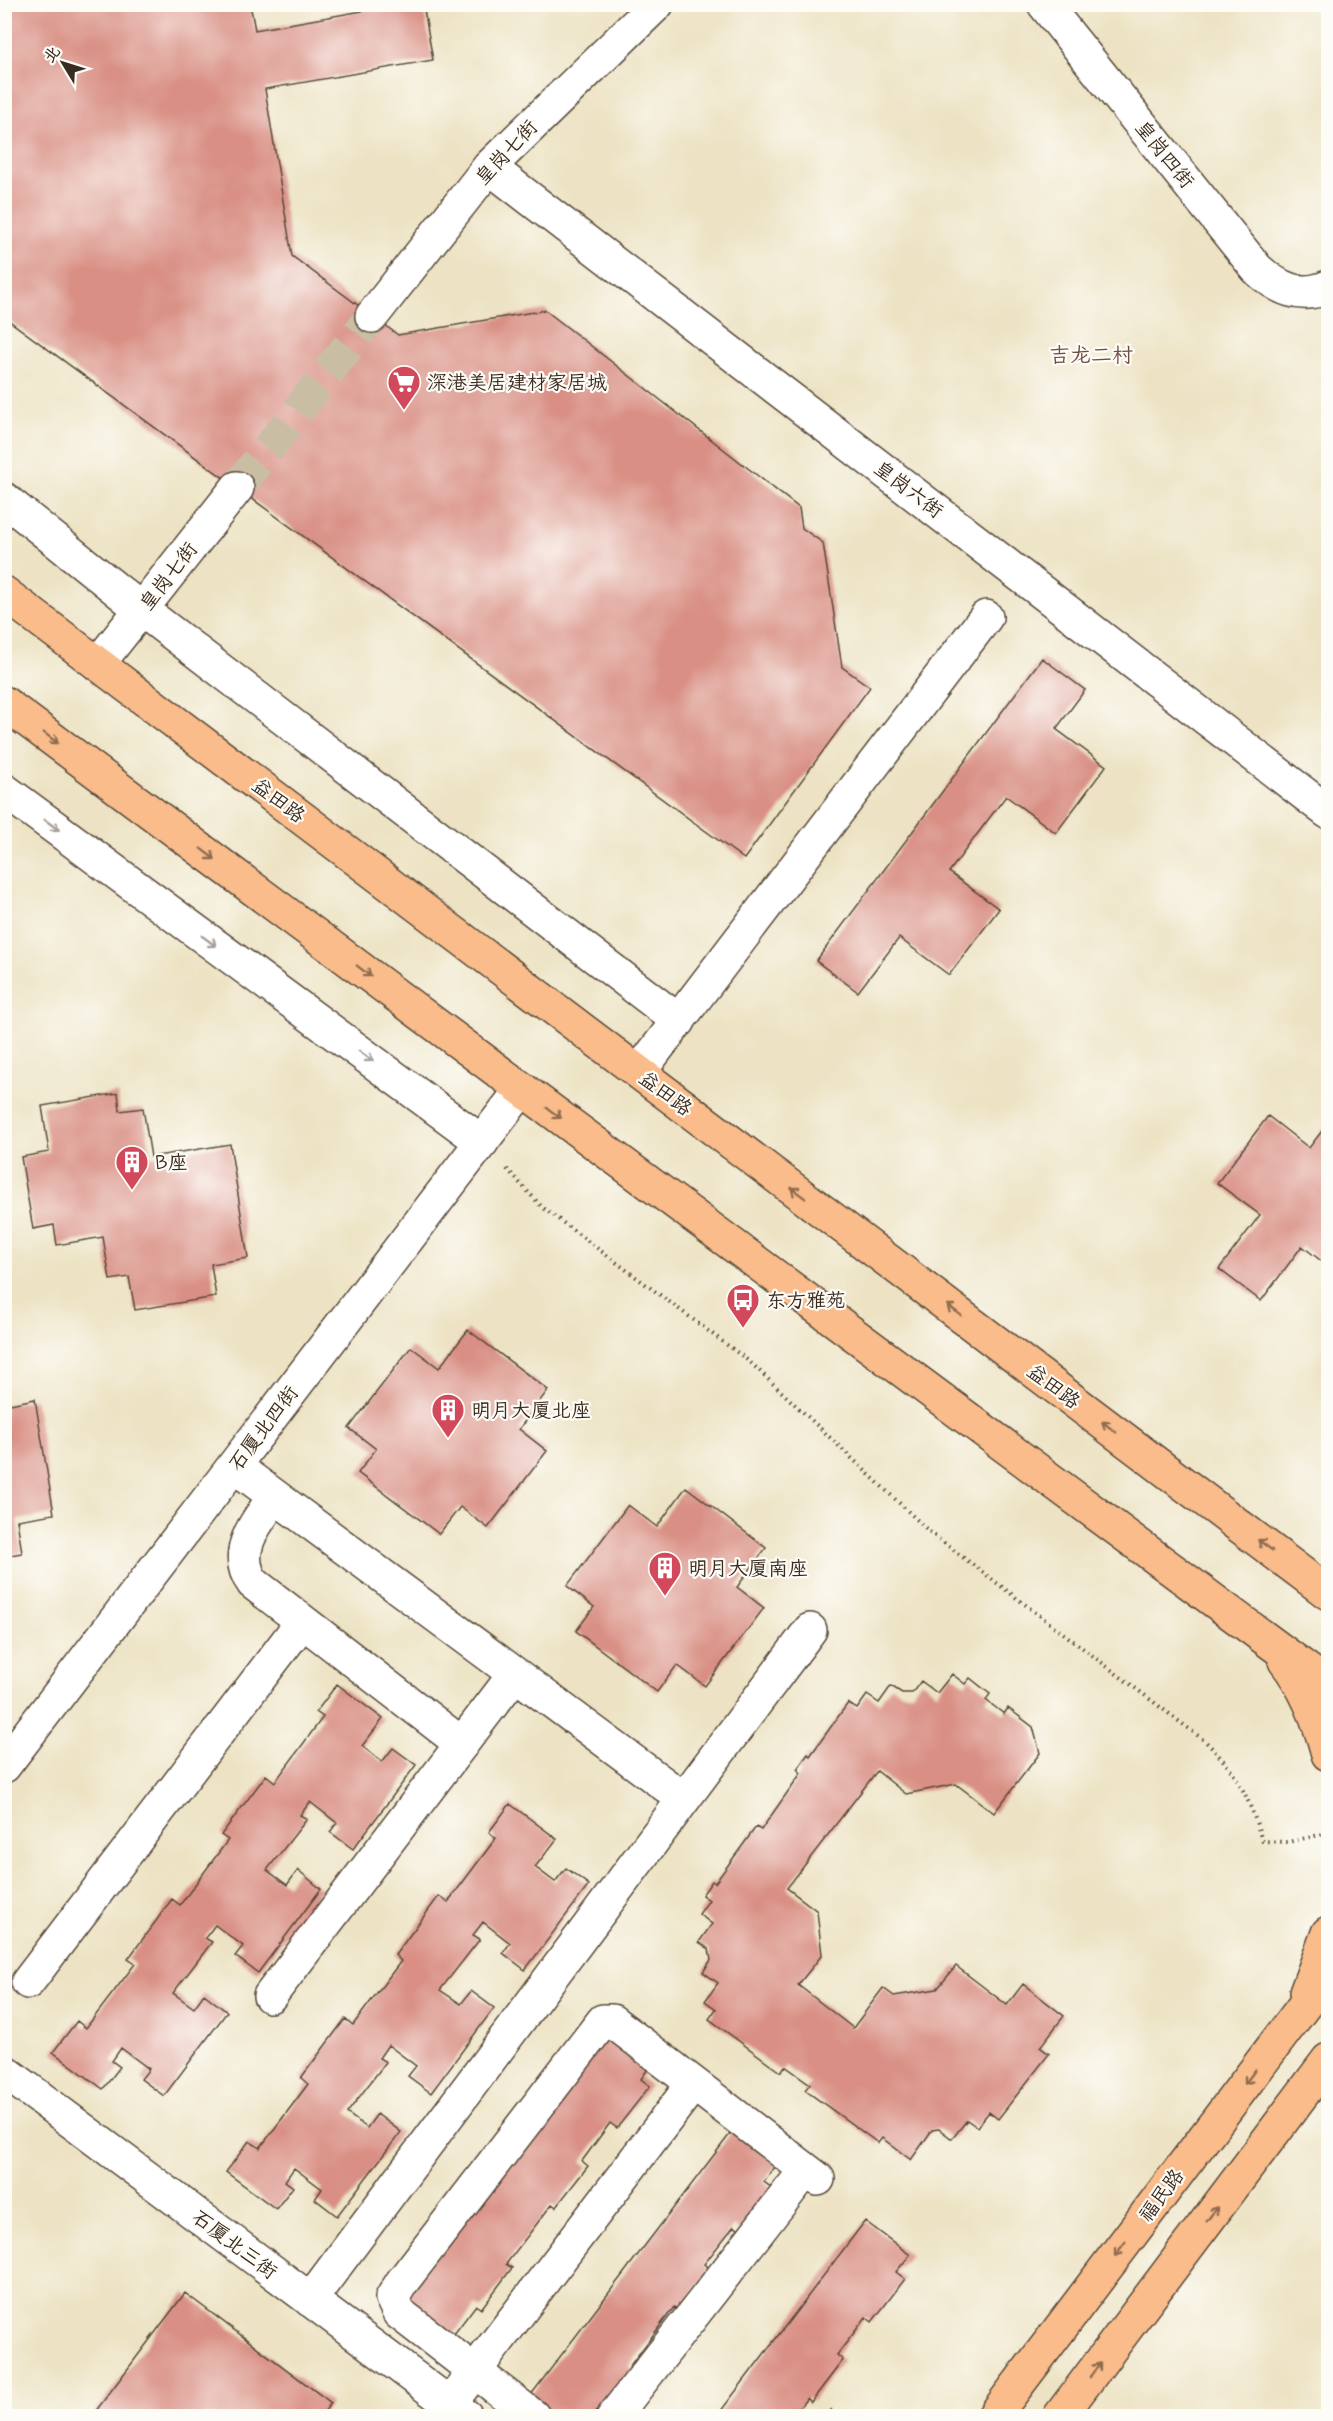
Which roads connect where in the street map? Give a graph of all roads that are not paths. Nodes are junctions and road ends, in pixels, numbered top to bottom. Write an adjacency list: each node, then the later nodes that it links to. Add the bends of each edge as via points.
1 (657, 4): 3 (street, 皇岗七街)
2 (1044, 4): 4 (street, 皇岗四街, via 1257,269 1273,284 1294,293)
3 (489, 167): 5 (street, 皇岗七街); 14 (street, 皇岗六街)
4 (1329, 287)
5 (372, 316)
6 (237, 488): 9 (street, 皇岗七街)
7 (4, 499): 9 (street)
8 (4, 593): 11 (main road, 益田路)
9 (142, 610): 11 (street, 皇岗七街); 15 (street)
10 (986, 617): 15 (street)
11 (98, 664): 16 (main road, 益田路)
12 (4, 703): 17 (main road, one-way to 17)
13 (4, 790): 18 (street, one-way to 18)
14 (1329, 812)
15 (679, 1021): 16 (street)
16 (639, 1072): 21 (main road, 益田路, one-way to 16)
17 (522, 1089): 18 (street, 石厦北四街); 25 (main road, one-way to 25)
18 (482, 1142): 19 (street, 石厦北四街)
19 (234, 1466): 20 (street); 30 (street, 石厦北四街)
20 (275, 1497): 23 (street, via 249,1537 244,1565 259,1590); 26 (street)
21 (1314, 1576): 22 (main road, 益田路)
22 (1329, 1593)
23 (302, 1622): 28 (street); 34 (street)
24 (810, 1630): 31 (street)
25 (1267, 1638): 27 (main road); 29 (main road, via 1298,1677 1317,1716)
26 (515, 1674): 28 (street); 31 (street)
27 (1329, 1685)
28 (462, 1744): 35 (street)
29 (1329, 1754)
30 (4, 1766)
31 (684, 1799): 42 (street)
32 (1329, 1933): 36 (main road, via 1310,1985)
33 (1329, 1974): 36 (main road, 福民路)
34 (28, 1982)
35 (270, 1996)
36 (1286, 2030): 47 (main road, 福民路, one-way to 47)
37 (1329, 2060): 41 (main road)
38 (4, 2071): 42 (street, 石厦北三街)
39 (1329, 2076): 41 (main road)
40 (693, 2084): 43 (street); 43 (street, via 612,2021 603,2021 409,2272 392,2298 399,2313); 46 (street, via 812,2174)
41 (1298, 2100): 48 (main road, one-way to 41)
42 (310, 2300): 44 (street, 石厦北三街)
43 (474, 2372): 44 (street); 45 (street)
44 (457, 2410)
45 (533, 2416)
46 (614, 2416)
47 (994, 2416)
48 (1060, 2416)

